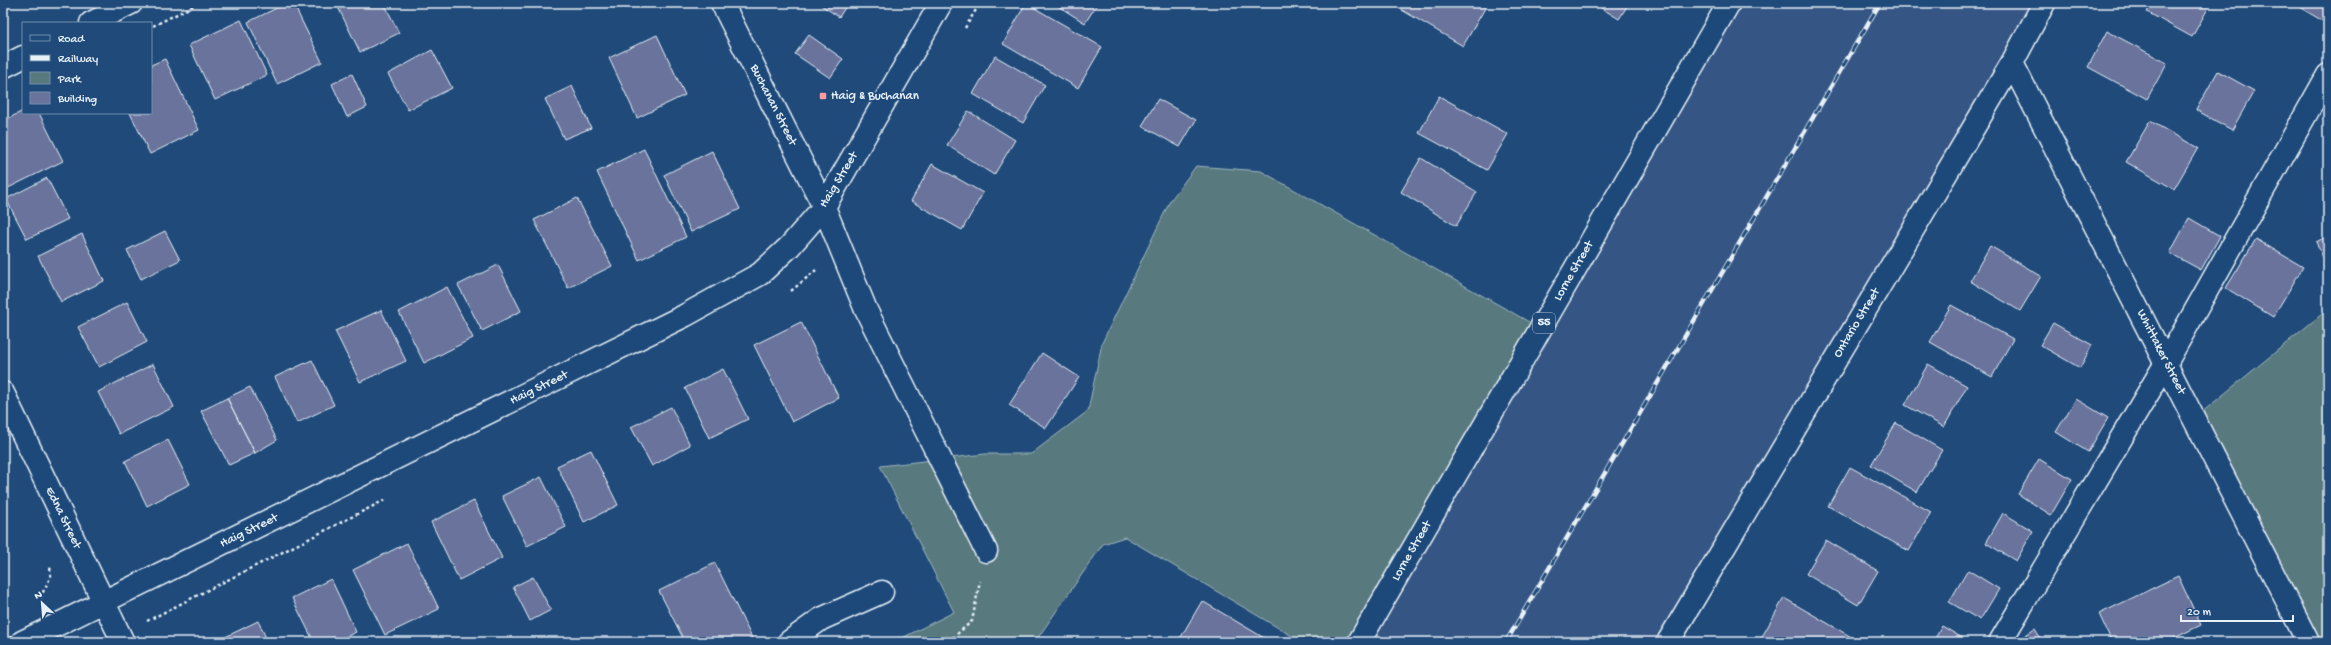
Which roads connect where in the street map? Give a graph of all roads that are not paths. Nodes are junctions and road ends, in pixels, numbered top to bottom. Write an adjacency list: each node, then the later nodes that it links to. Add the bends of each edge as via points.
1 (132, 3): 6 (street)
2 (722, 3): 11 (street, Buchanan Street)
3 (941, 3): 11 (street, Haig Street)
4 (1729, 3): 21 (street, Lorne Street / 55)
5 (2044, 3): 8 (street, Ontario Street)
6 (93, 22)
7 (22, 58): 9 (street)
8 (2012, 63): 12 (street, Whittaker Street); 17 (street, Ontario Street)
9 (3, 67)
10 (2328, 75): 12 (street)
11 (824, 207): 14 (street, Buchanan Street, via 866,310); 16 (street, Haig Street, via 790,246 760,274 684,316)
12 (2166, 363): 22 (street); 23 (street, Whittaker Street)
13 (3, 393): 16 (street, Edna Street)
14 (986, 551)
15 (882, 592): 20 (street, via 820,619)
16 (104, 603): 18 (street, Haig Street); 19 (street, Edna Street)
17 (1673, 639)
18 (22, 642)
19 (123, 642)
20 (789, 642)
21 (1359, 642)
22 (2000, 642)
23 (2308, 642)

